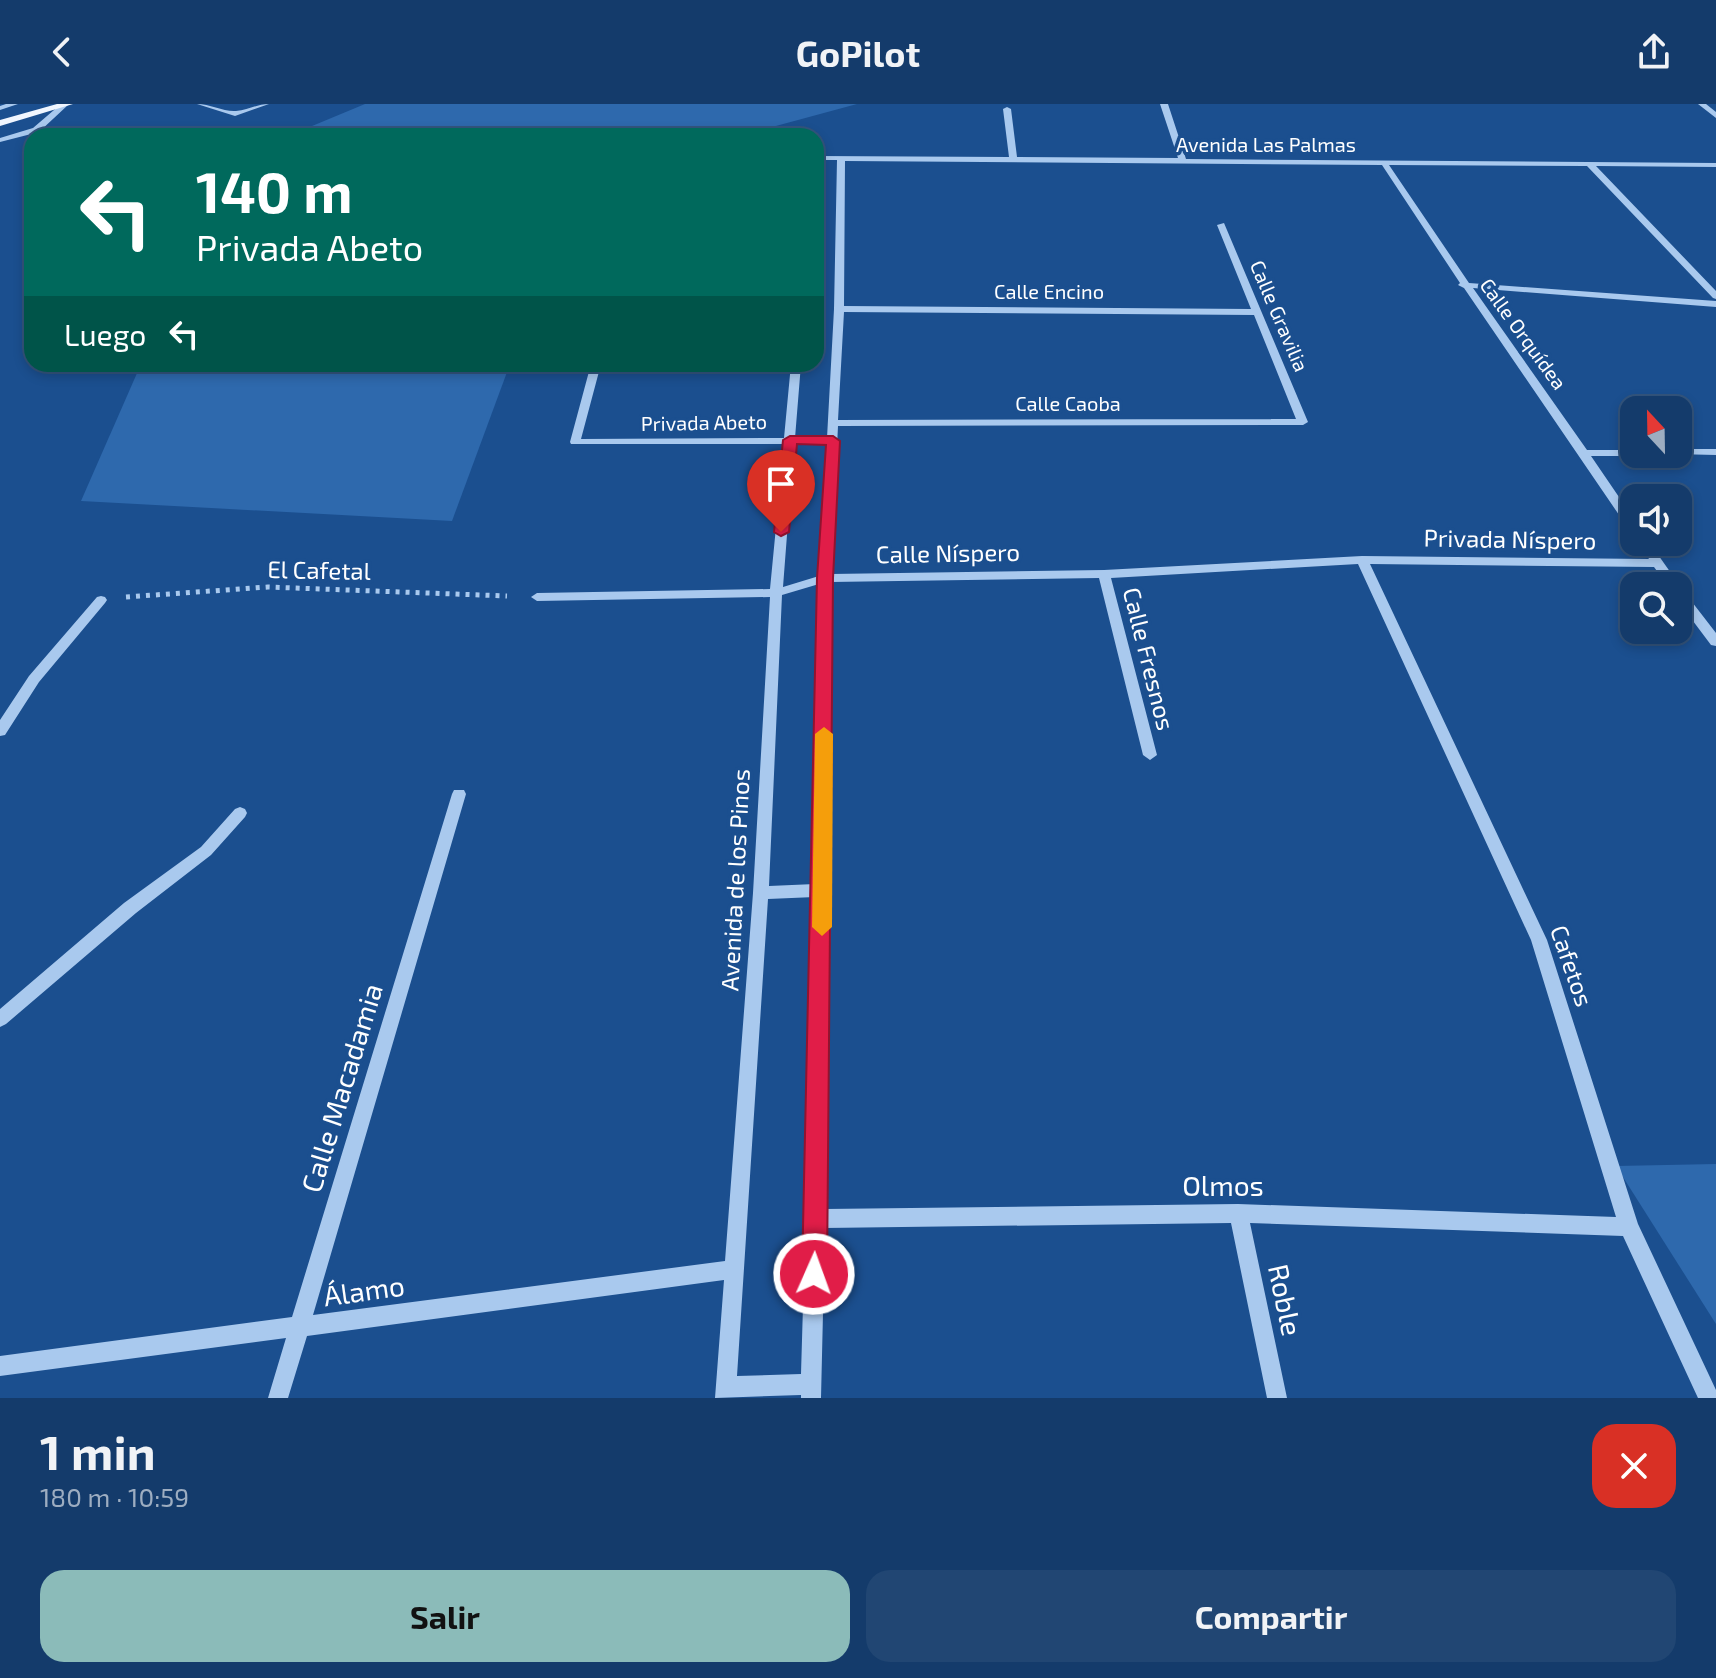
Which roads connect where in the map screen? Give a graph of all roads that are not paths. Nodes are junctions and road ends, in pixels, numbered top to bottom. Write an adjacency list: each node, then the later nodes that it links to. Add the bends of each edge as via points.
1 (14, 104): 7 (street)
2 (66, 104): 10 (main road); 11 (street)
3 (201, 104): 4 (street, via 235,114)
4 (265, 104)
5 (1164, 104): 17 (street)
6 (1702, 104): 9 (street)
7 (0, 108)
8 (1007, 109): 16 (street)
9 (1716, 116)
10 (0, 123)
11 (39, 128)
12 (0, 140): 13 (street)
13 (24, 140)
14 (824, 158): 15 (street, Avenida Las Palmas)
15 (841, 158): 16 (street, Avenida Las Palmas); 25 (street)
16 (1013, 159): 17 (street, Avenida Las Palmas)
17 (1183, 161): 18 (street, Avenida Las Palmas)
18 (1383, 161): 19 (street, Avenida Las Palmas); 22 (street, Calle Orquídea)
19 (1590, 165): 20 (street, Avenida Las Palmas); 23 (street)
20 (1716, 165)
21 (1221, 225): 26 (street, Calle Gravilia)
22 (1463, 285): 24 (street); 35 (street, Calle Orquídea)
23 (1716, 296)
24 (1716, 304)
25 (839, 309): 26 (street, Calle Encino); 30 (street)
26 (1258, 312): 29 (street, Calle Gravilia)
27 (594, 372): 31 (street, Privada Abeto, via 575,442)
28 (795, 372): 31 (street, Avenida de los Pinos)
29 (1303, 422): 30 (street, Calle Caoba)
30 (834, 423): 32 (street)
31 (790, 440): 32 (street, Privada Abeto); 44 (street, Avenida de los Pinos)
32 (833, 441): 43 (street)
33 (1692, 452): 34 (street)
34 (1716, 452)
35 (1585, 453): 36 (street); 37 (street, Calle Orquídea)
36 (1620, 453)
37 (1620, 507)
38 (1652, 556): 40 (street)
39 (1362, 560): 40 (street, Privada Níspero); 42 (street, Calle Níspero); 58 (street, Cafetos, via 1539,940)
40 (1657, 563): 41 (street)
41 (1664, 572)
42 (1104, 574): 43 (street, Calle Níspero); 50 (street, Calle Fresnos)
43 (825, 578): 44 (street, Calle Níspero); 53 (street)
44 (776, 593): 45 (street, Calle Níspero); 54 (street, Avenida de los Pinos)
45 (537, 597)
46 (101, 600): 49 (street, via 34,679)
47 (1692, 610): 48 (street)
48 (1716, 642)
49 (0, 731)
50 (1150, 755)
51 (459, 794): 60 (street, Calle Macadamia)
52 (240, 813): 55 (street, via 206,851)
53 (823, 890): 54 (street); 57 (street)
54 (761, 893): 59 (street, Avenida de los Pinos)
55 (0, 1019)
56 (1238, 1213): 57 (street, Olmos); 58 (street, Olmos); 65 (street, Roble)
57 (816, 1219): 62 (street)
58 (1629, 1227): 66 (street, Cafetos)
59 (735, 1269): 60 (street, Álamo); 63 (street, Avenida de los Pinos)
60 (299, 1328): 61 (street, Álamo); 64 (street, Calle Macadamia)
61 (0, 1366)
62 (812, 1391): 63 (street)
63 (725, 1393)
64 (278, 1398)
65 (1277, 1398)
66 (1709, 1398)

